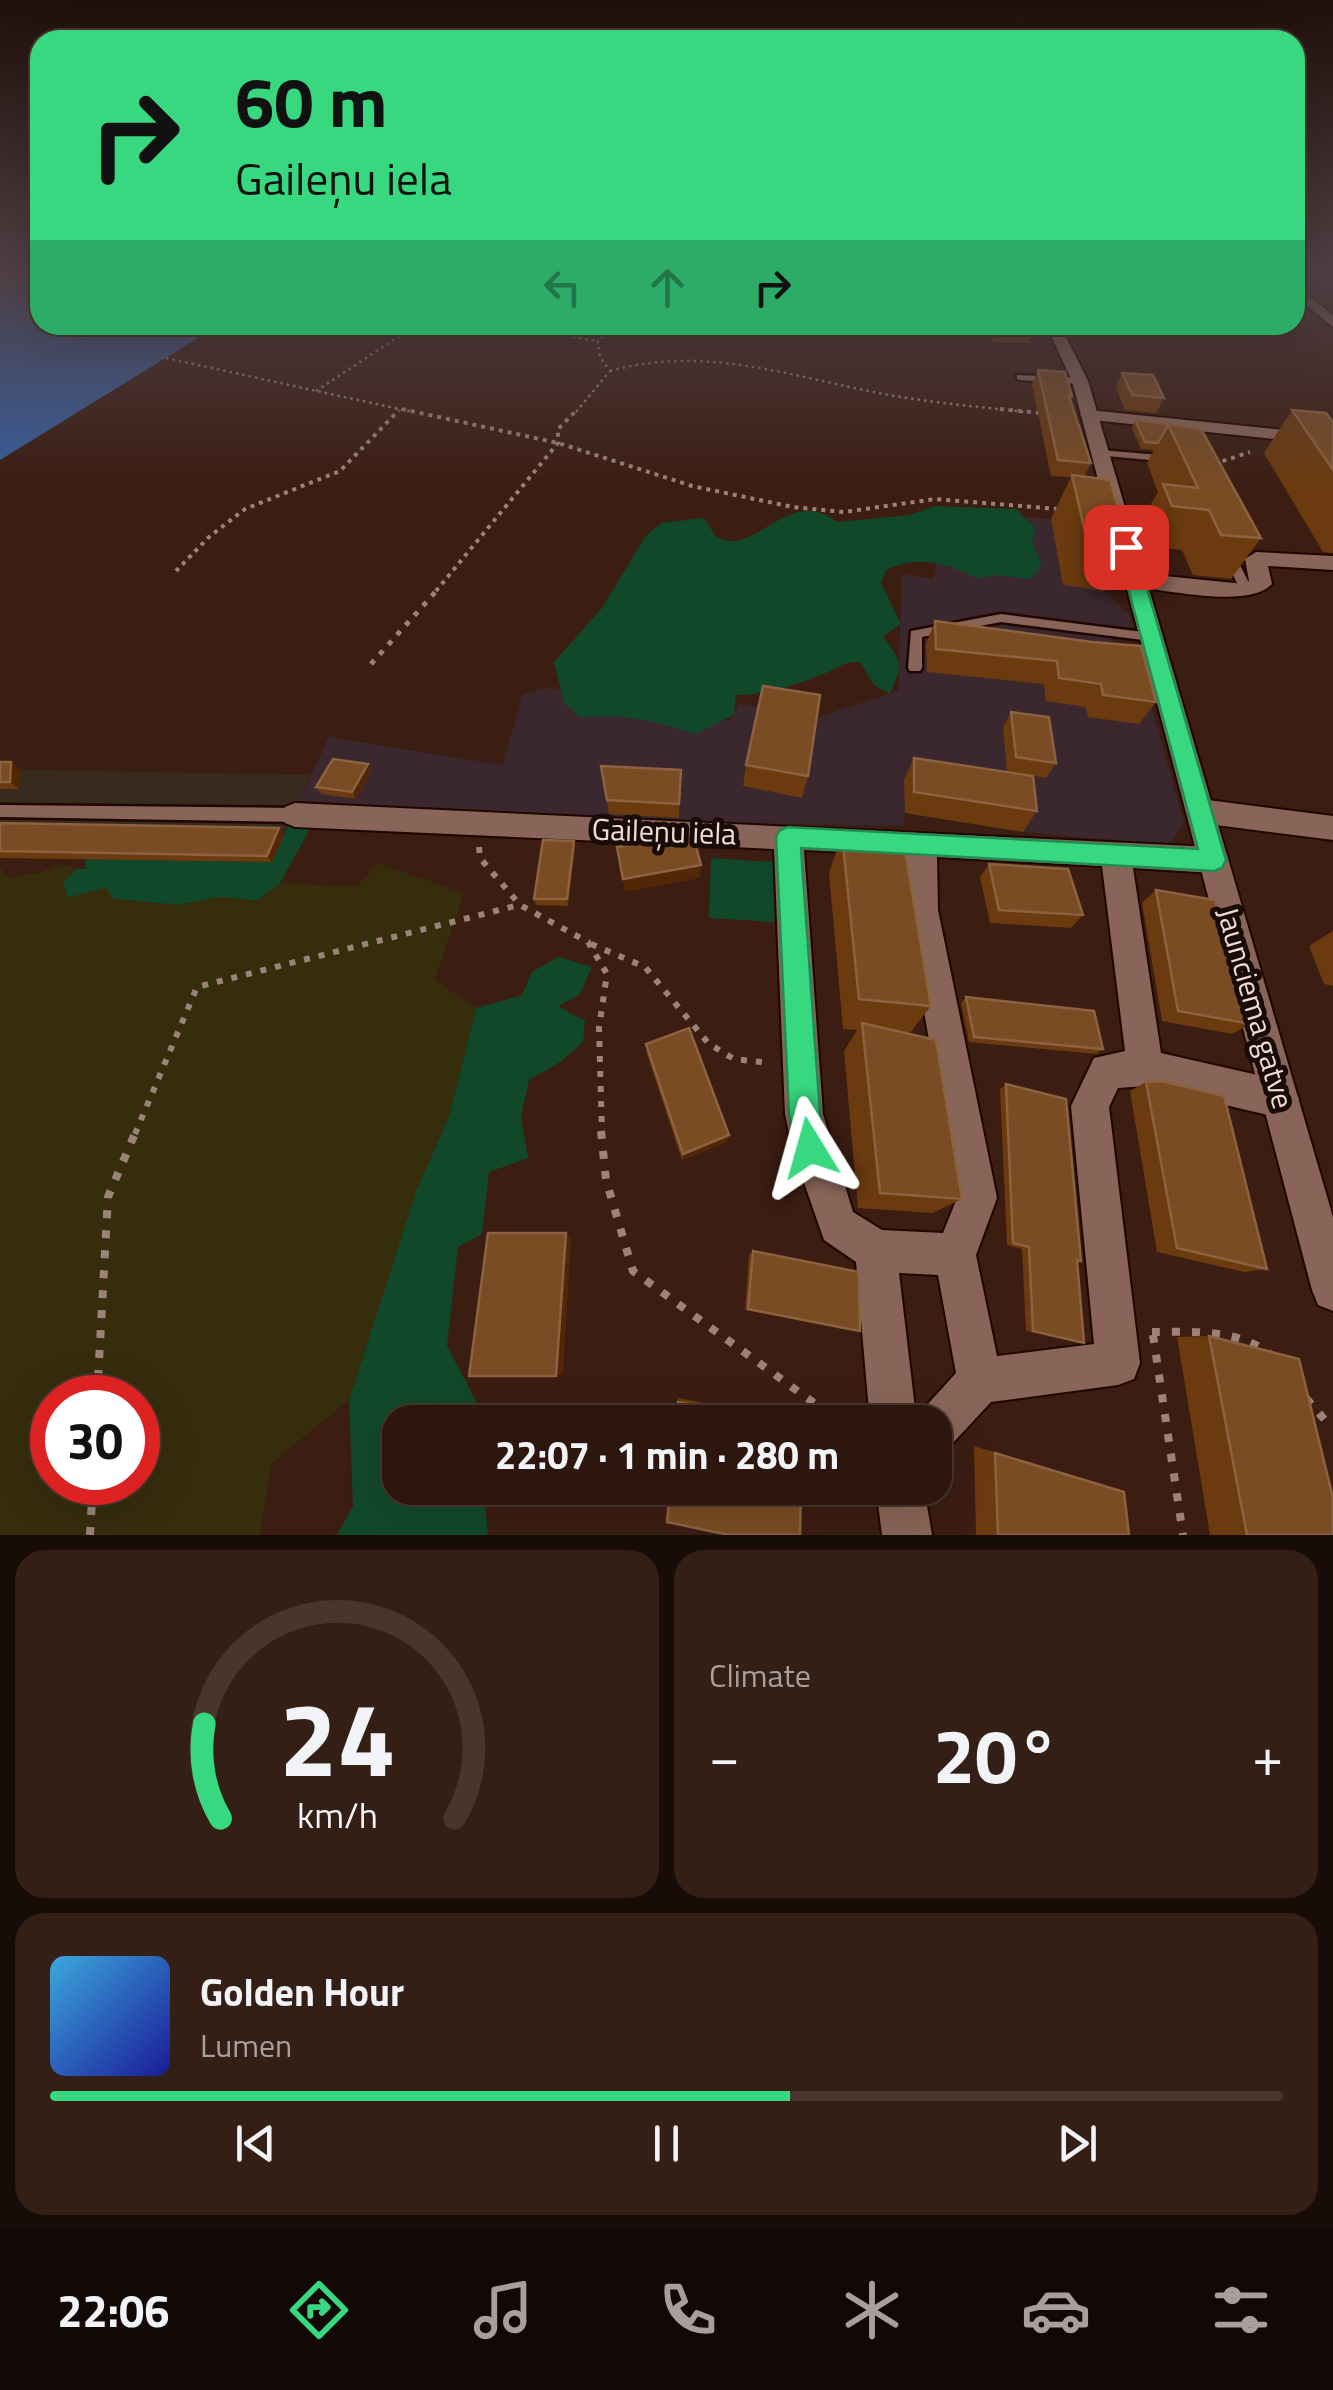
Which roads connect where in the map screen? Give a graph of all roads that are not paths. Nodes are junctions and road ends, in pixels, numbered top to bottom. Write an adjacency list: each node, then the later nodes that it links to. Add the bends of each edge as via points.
1 (1063, 345): 3 (street, Jaunciema gatve)
2 (1020, 377): 3 (lane)
3 (1080, 382): 4 (street, Jaunciema gatve)
4 (1089, 416): 5 (street); 6 (street, Jaunciema gatve)
5 (1333, 440)
6 (1100, 454): 7 (lane); 10 (street, Jaunciema gatve)
7 (1185, 463)
8 (1224, 543): 11 (lane)
9 (1333, 563): 11 (street, via 1256,560 1261,584)
10 (1135, 580): 11 (street); 12 (street, Jaunciema gatve)
11 (1246, 591)
12 (1151, 636): 13 (lane, via 1001,618 916,634); 15 (street, Jaunciema gatve)
13 (915, 668)
14 (0, 811): 16 (lane)
15 (1200, 811): 17 (street); 21 (street, Jaunciema gatve)
16 (295, 816): 18 (street, Gaileņu iela)
17 (1333, 828)
18 (788, 837): 19 (street, Gaileņu iela); 25 (street, via 810,1148 838,1226)
19 (922, 842): 20 (street, Gaileņu iela); 26 (street, via 922,910 977,1198)
20 (1116, 854): 21 (street, Gaileņu iela); 22 (street)
21 (1214, 860): 23 (street, Jaunciema gatve)
22 (1144, 1068): 23 (street); 28 (street, via 1107,1071 1090,1106 1118,1363)
23 (1280, 1099): 24 (street, Jaunciema gatve)
24 (1326, 1238): 27 (street, Jaunciema gatve)
25 (876, 1250): 26 (street); 29 (street)
26 (955, 1255): 28 (street)
27 (1333, 1290)
28 (980, 1381): 30 (street)
29 (890, 1405)
30 (952, 1410)
31 (903, 1505): 32 (street)
32 (907, 1535)

